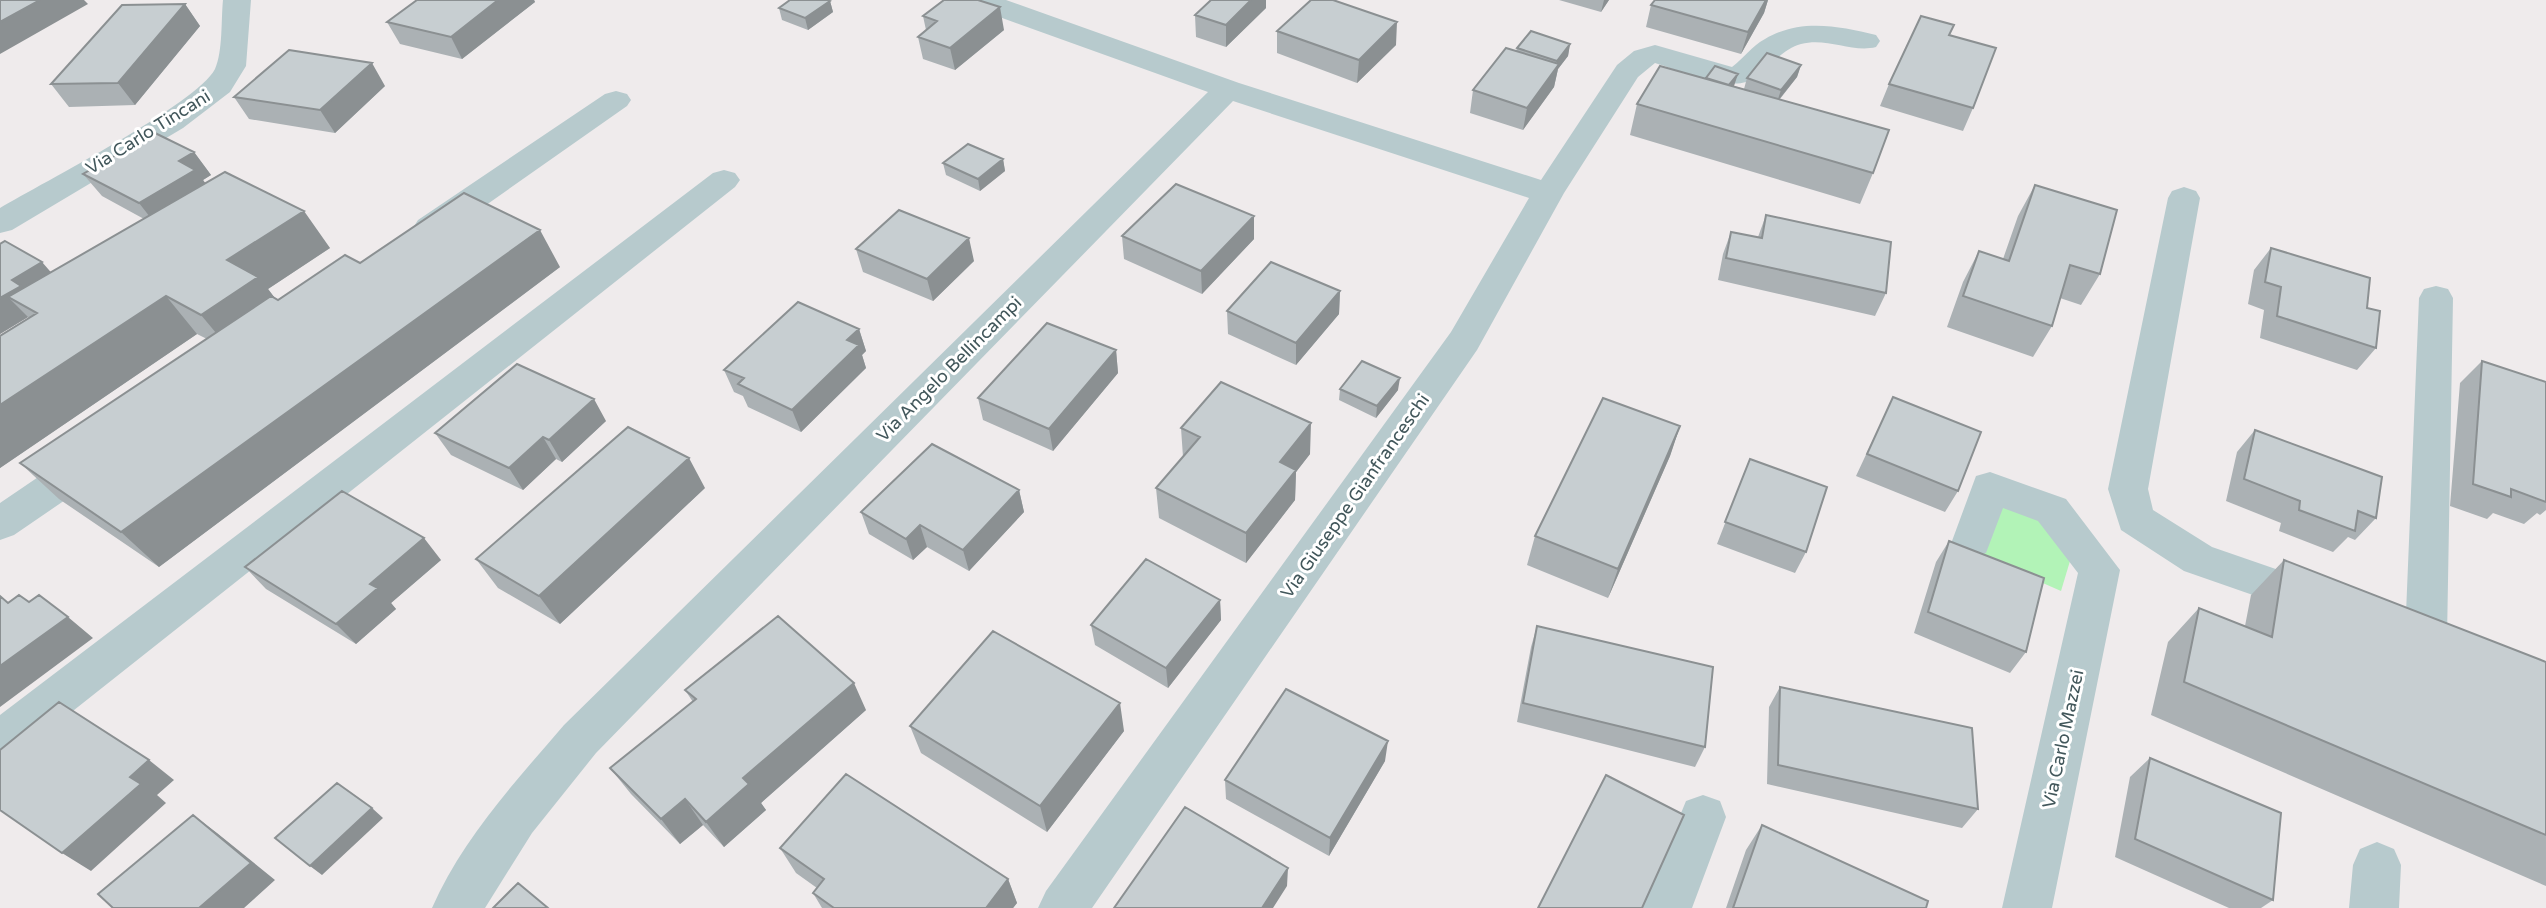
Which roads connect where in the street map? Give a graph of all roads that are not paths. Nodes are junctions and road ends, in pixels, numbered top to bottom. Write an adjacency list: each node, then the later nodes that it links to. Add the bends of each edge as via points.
1 (237, 0): 9 (street, Via Carlo Tincani, via 232,66 219,86 172,121)
2 (979, 0): 4 (street)
3 (1866, 41): 7 (street, Via Giuseppe Gianfranceschi, via 1804,32 1765,52 1741,76 1734,77 1655,54 1644,57 1627,71)
4 (1228, 89): 7 (street); 21 (street, Via Angelo Bellincampi, via 580,739 515,817)
5 (616, 100): 10 (street)
6 (724, 180): 19 (street)
7 (1548, 193): 22 (street, Via Giuseppe Gianfranceschi, via 1464,341)
8 (2184, 198): 15 (street, via 2128,489 2135,519 2198,559)
9 (0, 222)
10 (399, 249)
11 (2436, 298): 17 (street)
12 (114, 446): 13 (street)
13 (0, 524)
14 (1972, 541): 24 (street, Via Carlo Mazzei, via 1990,486 2052,510 2099,570)
15 (2350, 612)
16 (2388, 625): 17 (street)
17 (2426, 638): 18 (street)
18 (2462, 652)
19 (0, 742)
20 (1703, 817): 23 (street)
21 (457, 908)
22 (1063, 908)
23 (1667, 908)
24 (2027, 908)

